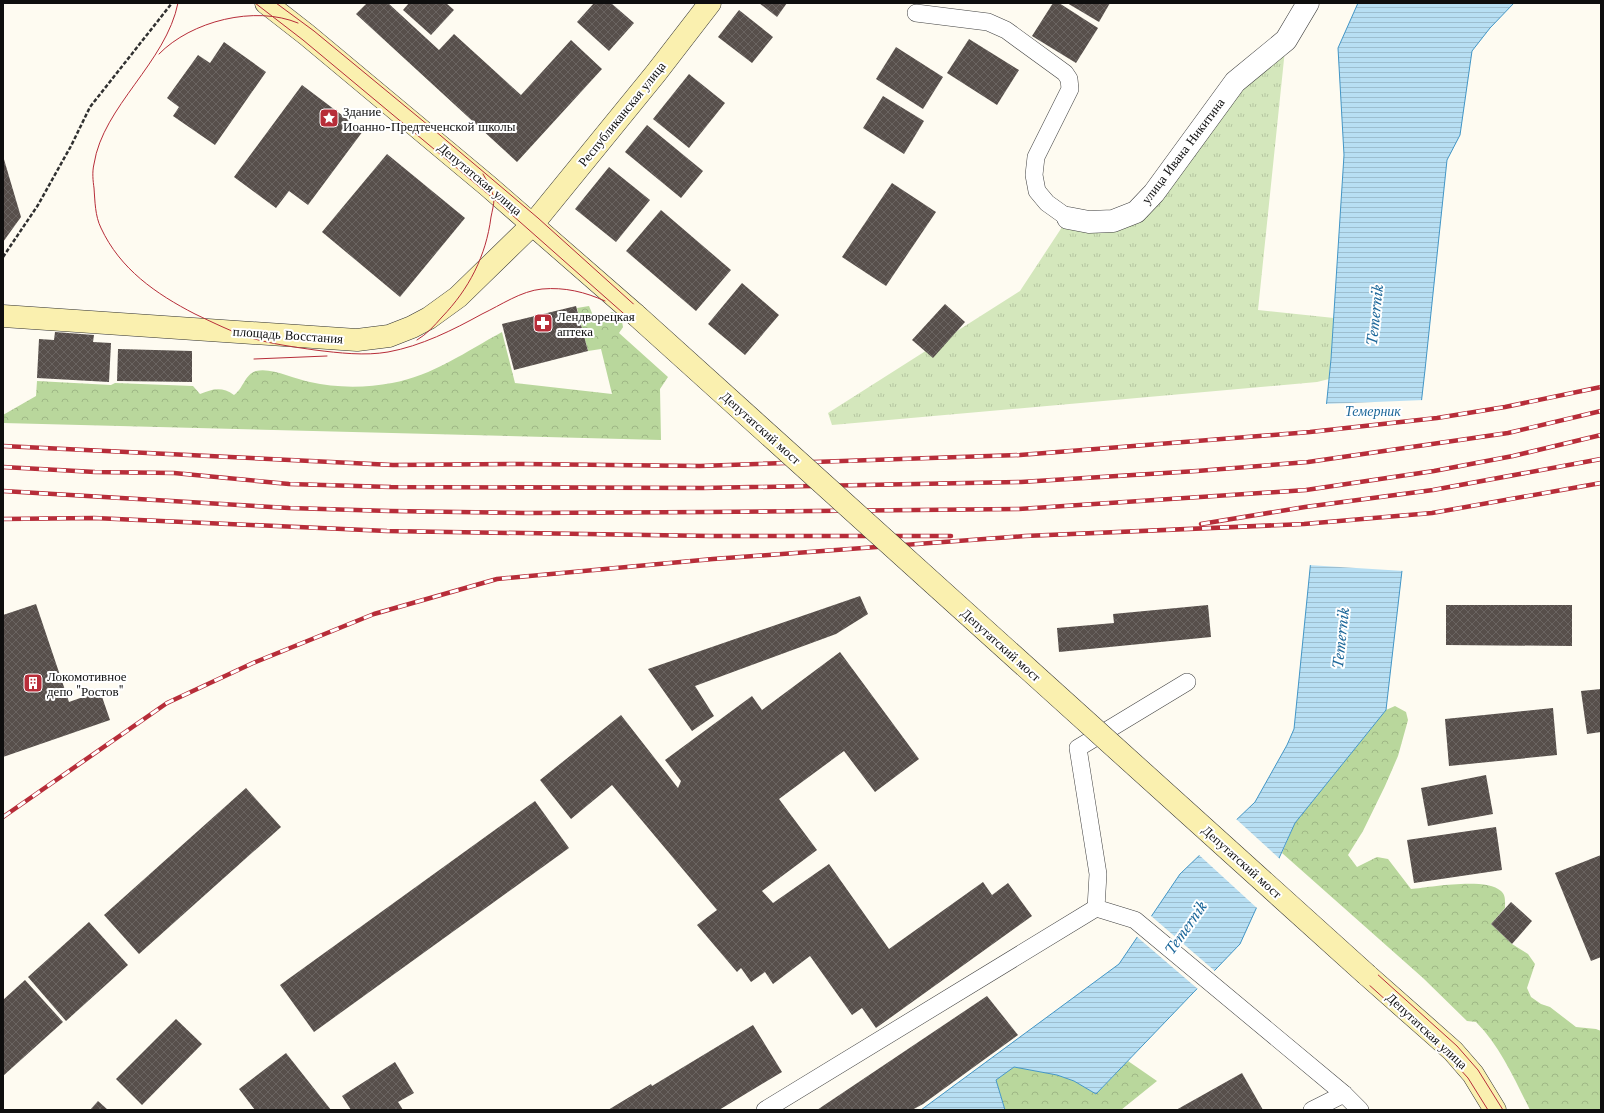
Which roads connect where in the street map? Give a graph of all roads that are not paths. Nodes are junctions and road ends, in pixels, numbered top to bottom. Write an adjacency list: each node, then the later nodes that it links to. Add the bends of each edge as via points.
1 (710, 3): 6 (street, Республиканская улица)
2 (1308, 3): 5 (street, улица Ивана Никитина, via 1286,40 1235,82 1154,193 1136,212 1113,221 1089,222)
3 (274, 6): 6 (street, Депутатская улица)
4 (916, 13): 5 (lane, улица Ивана Никитина, via 988,22 1000,27 1070,79 1070,89 1036,157 1034,175 1037,190 1047,203)
5 (1068, 218)
6 (533, 224): 7 (street, Депутатская улица); 8 (street, площадь Восстания, via 458,297 418,324 389,336 357,340)
7 (636, 315): 11 (street, Депутатский мост, bridge)
8 (3, 316)
9 (1187, 682): 10 (lane, via 1078,748 1098,874)
10 (1096, 908): 12 (lane, via 1135,920); 13 (lane)
11 (1367, 975): 16 (street, Депутатская улица, via 1453,1051 1473,1074)
12 (1344, 1094): 14 (lane); 15 (lane)
13 (764, 1110)
14 (1312, 1110)
15 (1360, 1110)
16 (1495, 1110)

